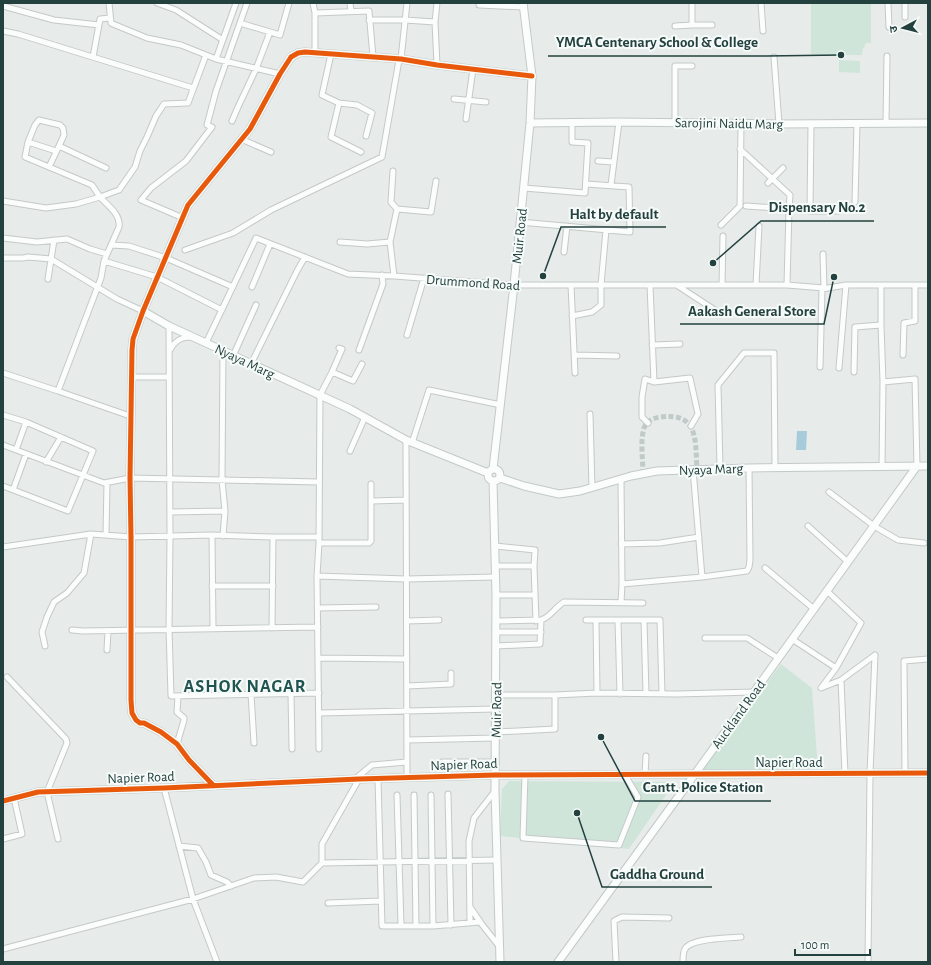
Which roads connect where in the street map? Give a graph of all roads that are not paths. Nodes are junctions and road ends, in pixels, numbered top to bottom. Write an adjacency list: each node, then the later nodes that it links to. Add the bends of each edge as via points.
1 (109, 3): 20 (street)
2 (157, 3): 33 (street, via 176,10)
3 (236, 3): 33 (street)
4 (247, 3): 24 (street)
5 (289, 3): 32 (street, via 280,34)
6 (313, 3): 18 (street)
7 (350, 3): 17 (street)
8 (407, 3): 22 (street)
9 (437, 3): 23 (street)
10 (692, 3): 28 (street)
11 (761, 3): 31 (street)
12 (888, 3): 29 (street)
13 (905, 3): 19 (street)
14 (479, 5): 15 (street)
15 (523, 5): 49 (street, Muir Road)
16 (3, 6): 25 (street, via 54,20)
17 (351, 11): 18 (street); 21 (street, via 369,11)
18 (315, 13): 34 (street)
19 (905, 16)
20 (110, 18): 25 (street, via 100,19); 35 (street, via 113,24 147,38 181,45)
21 (369, 20): 22 (street); 39 (street)
22 (405, 20): 23 (street); 42 (street)
23 (436, 22): 44 (street)
24 (240, 23): 32 (street); 43 (street)
25 (99, 25): 38 (street)
26 (712, 25): 28 (street)
27 (675, 26): 28 (street)
28 (692, 26)
29 (889, 27)
30 (3, 31): 38 (street)
31 (762, 31)
32 (270, 32): 46 (street)
33 (223, 40): 41 (street)
34 (315, 53): 36 (street); 48 (street, via 298,53 291,57)
35 (206, 54): 41 (street); 50 (street)
36 (330, 54): 39 (street); 54 (street, via 322,95)
37 (887, 56): 62 (street)
38 (93, 57): 50 (street)
39 (373, 57): 42 (street)
40 (774, 58): 65 (street)
41 (216, 59): 43 (street)
42 (400, 60): 44 (street); 107 (street, via 382,157 271,210 233,233)
43 (228, 61): 46 (street); 94 (street, via 216,91 207,125 212,127 186,161 151,188 141,200)
44 (437, 65): 47 (street)
45 (692, 66): 60 (street, via 675,66)
46 (256, 69): 48 (street); 56 (street)
47 (473, 69): 49 (street); 52 (street)
48 (280, 74): 68 (street, via 250,128)
49 (532, 76): 59 (street, Muir Road)
50 (193, 88): 87 (street, via 188,103 164,104 156,116 135,167 119,190)
51 (454, 99): 52 (street)
52 (468, 101): 53 (street); 55 (street)
53 (486, 102)
54 (339, 104): 67 (street, via 357,104 372,113); 74 (street, via 331,137)
55 (466, 119)
56 (232, 121)
57 (572, 122): 58 (street, Sarojini Naidu Marg); 59 (street, Sarojini Naidu Marg); 84 (street, via 572,142 588,142)
58 (619, 122): 60 (street, Sarojini Naidu Marg); 76 (street)
59 (530, 123): 86 (street, Muir Road)
60 (675, 123): 64 (street, Sarojini Naidu Marg)
61 (857, 123): 62 (street, Sarojini Naidu Marg); 66 (street, Sarojini Naidu Marg); 89 (street)
62 (886, 123): 63 (street, Sarojini Naidu Marg)
63 (928, 123)
64 (741, 124): 65 (street, Sarojini Naidu Marg); 71 (street)
65 (779, 124): 66 (street, Sarojini Naidu Marg)
66 (811, 124): 93 (street, via 810,211)
67 (366, 136)
68 (241, 139): 73 (street); 94 (street, via 188,205)
69 (28, 142): 70 (street, via 39,120 64,128); 72 (street); 77 (street, via 25,157)
70 (59, 146): 72 (street); 78 (street)
71 (740, 148): 81 (street); 96 (street, via 740,206)
72 (56, 151): 77 (street)
73 (271, 152)
74 (361, 152)
75 (598, 161): 76 (street)
76 (614, 162): 85 (street)
77 (49, 167): 87 (street, via 92,185)
78 (106, 168)
79 (783, 168): 81 (street)
80 (393, 171): 91 (street, via 391,202)
81 (772, 178): 83 (street); 92 (street, via 790,195)
82 (436, 181): 91 (street, via 431,212)
83 (768, 183)
84 (586, 184): 85 (street); 86 (street, via 586,194)
85 (611, 185): 99 (street, via 629,187 630,232)
86 (524, 188): 95 (street, Muir Road)
87 (100, 197): 88 (street, via 76,204 46,208); 106 (street, via 118,216 120,222)
88 (3, 201)
89 (855, 202)
90 (746, 206): 92 (street)
91 (397, 208): 104 (street)
92 (789, 209): 128 (street)
93 (838, 210)
94 (183, 218): 112 (street)
95 (520, 222): 97 (street); 121 (street, Muir Road)
96 (721, 225)
97 (567, 226): 99 (street); 108 (street)
98 (759, 226): 127 (street)
99 (606, 230): 123 (street)
100 (723, 236): 126 (street)
101 (3, 238): 102 (street, via 37,242)
102 (54, 240): 109 (street, via 67,239); 114 (street)
103 (340, 242): 104 (street)
104 (390, 242): 117 (street)
105 (270, 244): 113 (street, Drummond Road); 133 (street); 135 (street, Drummond Road, via 256,238)
106 (111, 245): 109 (street); 112 (street, via 129,246)
107 (185, 250)
108 (564, 252)
109 (107, 254): 115 (street)
110 (823, 254): 136 (street)
111 (3, 258): 114 (street, Nyaya Marg)
112 (166, 258): 118 (street); 135 (street)
113 (305, 258): 116 (street, Drummond Road, via 348,274); 157 (street)
114 (51, 259): 120 (street); 134 (street, Nyaya Marg)
115 (104, 261): 118 (street); 134 (street)
116 (382, 275): 117 (street, Drummond Road); 150 (street, via 383,284)
117 (394, 276): 119 (street, Drummond Road)
118 (157, 277): 138 (street); 139 (street)
119 (424, 278): 121 (street, Drummond Road); 144 (street)
120 (48, 279)
121 (514, 285): 122 (street, Drummond Road); 171 (street, Muir Road)
122 (571, 285): 123 (street, Drummond Road); 141 (street)
123 (601, 285): 124 (street, Drummond Road); 141 (street, via 601,305 592,312)
124 (650, 285): 125 (street, Drummond Road); 148 (street)
125 (677, 285): 126 (street, Drummond Road); 140 (street)
126 (722, 285): 127 (street, Drummond Road)
127 (756, 285): 128 (street, Drummond Road)
128 (788, 285): 136 (street, Drummond Road)
129 (846, 285): 130 (street, Drummond Road); 136 (street, Drummond Road); 160 (street)
130 (881, 285): 131 (street, Drummond Road); 142 (street)
131 (915, 285): 132 (street, Drummond Road); 154 (street, via 915,322 904,323)
132 (928, 285)
133 (252, 286)
134 (97, 287): 139 (street, Nyaya Marg); 169 (street)
135 (233, 287): 138 (street, Drummond Road)
136 (823, 288): 159 (street)
137 (256, 305): 155 (street)
138 (222, 310): 146 (street, Drummond Road)
139 (142, 311): 143 (street, Nyaya Marg); 165 (street, via 133,339)
140 (721, 314)
141 (572, 316): 153 (street)
142 (882, 325): 162 (street, via 855,327); 168 (street)
143 (169, 326): 145 (street, Nyaya Marg); 152 (street)
144 (407, 335)
145 (193, 337): 146 (street, Nyaya Marg); 152 (street, via 177,340)
146 (206, 343): 151 (street, Nyaya Marg)
147 (680, 344): 148 (street)
148 (652, 345): 167 (street)
149 (339, 348): 161 (street, via 342,349)
150 (359, 350)
151 (223, 351): 155 (street, Nyaya Marg); 198 (street)
152 (169, 353): 166 (street)
153 (574, 355): 156 (street); 164 (street)
154 (903, 355)
155 (233, 356): 157 (street, Nyaya Marg)
156 (617, 356)
157 (252, 364): 170 (street, Nyaya Marg)
158 (362, 364): 161 (street, via 353,381)
159 (820, 367)
160 (839, 368)
161 (332, 372): 170 (street)
162 (854, 372)
163 (3, 373): 169 (street)
164 (575, 373)
165 (132, 377): 166 (street); 174 (street)
166 (169, 377): 197 (street)
167 (654, 382): 177 (street, via 645,379 642,397 642,417); 178 (street, via 690,378 698,414)
168 (883, 382): 186 (street); 187 (street, via 915,380)
169 (58, 391): 174 (street)
170 (320, 395): 175 (street, Nyaya Marg); 200 (street)
171 (501, 405): 180 (street, via 429,390); 193 (street, Muir Road)
172 (590, 414): 204 (street)
173 (3, 416): 176 (street)
174 (130, 416): 195 (street)
175 (365, 417): 180 (street, Nyaya Marg); 183 (street)
176 (26, 422): 179 (street); 182 (street)
177 (648, 423)
178 (691, 426)
179 (61, 437): 185 (street); 194 (street, via 93,451)
180 (409, 441): 193 (street, Nyaya Marg); 207 (street)
181 (3, 445): 182 (street)
182 (16, 450): 184 (street)
183 (350, 451)
184 (26, 454): 185 (street); 205 (street)
185 (46, 462): 194 (street)
186 (882, 466): 187 (street, Nyaya Marg); 191 (street, Nyaya Marg)
187 (917, 466): 188 (street, Nyaya Marg); 212 (street, Auckland Road)
188 (928, 466)
189 (720, 468): 190 (street, Nyaya Marg); 191 (street, via 718,385 744,353 774,353); 192 (street, Nyaya Marg)
190 (749, 468): 191 (street, Nyaya Marg); 232 (street, via 749,568 742,572)
191 (775, 468)
192 (693, 469): 196 (street, Nyaya Marg, via 657,471); 220 (street)
193 (491, 471): 199 (street, via 489,479); 199 (street, via 499,472)
194 (82, 475): 201 (street); 205 (street, via 68,511)
195 (130, 478): 197 (street); 201 (street); 218 (street)
196 (622, 479): 204 (street, Nyaya Marg); 223 (street)
197 (170, 480): 198 (street); 210 (street)
198 (222, 480): 200 (street); 209 (street)
199 (497, 480): 204 (street, Nyaya Marg, via 559,494); 224 (street, Muir Road)
200 (319, 482): 221 (street)
201 (107, 483): 214 (street)
202 (371, 484): 208 (street)
203 (3, 486): 205 (street)
204 (592, 488)
205 (13, 490)
206 (829, 492): 212 (street)
207 (406, 500): 208 (street); 233 (street)
208 (372, 501): 221 (street, via 369,543)
209 (225, 511): 210 (street); 217 (street)
210 (170, 512): 216 (street)
211 (808, 526): 226 (street)
212 (874, 526): 222 (street, via 898,540); 226 (street, Auckland Road)
213 (91, 534): 214 (street); 225 (street); 264 (street, via 84,573 67,593 54,602 47,616 42,632)
214 (106, 535): 218 (street)
215 (212, 535): 216 (street); 217 (street); 235 (street)
216 (170, 536): 218 (street); 256 (street)
217 (224, 536): 219 (street)
218 (131, 537): 259 (street)
219 (273, 537): 221 (street); 236 (street)
220 (699, 537): 223 (street, via 660,543); 232 (street)
221 (320, 540): 230 (street)
222 (924, 543)
223 (621, 544): 234 (street)
224 (495, 546): 227 (street, Muir Road); 228 (street, via 536,550)
225 (3, 547)
226 (848, 562): 237 (street, Auckland Road)
227 (496, 566): 228 (street); 231 (street, Muir Road)
228 (534, 566): 239 (street)
229 (765, 568): 244 (street)
230 (317, 576): 233 (street); 243 (street)
231 (496, 577): 233 (street); 238 (street, Muir Road)
232 (702, 577): 234 (street)
233 (406, 579): 251 (street)
234 (622, 584): 240 (street)
235 (212, 586): 236 (street); 254 (street)
236 (273, 586): 255 (street)
237 (827, 591): 244 (street, Auckland Road); 271 (street, via 861,623)
238 (496, 595): 239 (street); 252 (street, Muir Road)
239 (535, 595): 246 (street)
240 (621, 602): 241 (street); 246 (street, via 564,602 547,618)
241 (643, 603)
242 (376, 606): 243 (street)
243 (318, 608): 253 (street)
244 (814, 609): 263 (street, Auckland Road)
245 (439, 620): 251 (street)
246 (539, 620): 252 (street); 261 (street)
247 (586, 620): 248 (street)
248 (596, 620): 249 (street); 280 (street)
249 (618, 620): 250 (street); 281 (street)
250 (644, 620): 282 (street); 283 (street, via 660,620)
251 (407, 621): 269 (street)
252 (496, 621): 260 (street, Muir Road)
253 (318, 627): 255 (street); 267 (street)
254 (212, 628): 255 (street); 256 (street)
255 (272, 628)
256 (169, 629): 259 (street); 286 (street, via 171,696)
257 (72, 630): 258 (street)
258 (108, 631): 259 (street); 266 (street)
259 (131, 631): 292 (street, via 132,712 140,723 161,732)
260 (496, 632): 261 (street); 265 (street, Muir Road)
261 (541, 632): 265 (street, via 540,644)
262 (705, 638): 268 (street, via 747,638)
263 (792, 639): 268 (street, Auckland Road); 271 (street)
264 (45, 646)
265 (496, 646): 284 (street, Muir Road)
266 (107, 650)
267 (318, 658): 269 (street); 278 (street)
268 (778, 658): 276 (street, Auckland Road)
269 (407, 659): 275 (street)
270 (928, 659): 300 (street, via 904,661)
271 (836, 668): 274 (street, via 821,688)
272 (451, 673): 275 (street, via 451,684)
273 (7, 677): 315 (street, via 66,739 67,744)
274 (841, 680): 303 (street); 304 (street, via 875,655)
275 (407, 686): 288 (street)
276 (754, 692): 283 (street); 302 (street, Auckland Road)
277 (291, 693): 278 (street); 279 (street); 294 (street)
278 (319, 693): 289 (street)
279 (251, 694): 286 (street); 293 (street)
280 (596, 694): 281 (street); 285 (street)
281 (620, 694): 282 (street)
282 (646, 694): 283 (street)
283 (662, 694)
284 (496, 695): 285 (street); 287 (street, Muir Road)
285 (555, 695): 290 (street, via 555,729)
286 (178, 696): 292 (street, via 178,712 184,720)
287 (496, 709): 288 (street); 290 (street, Muir Road)
288 (407, 711): 289 (street); 291 (street)
289 (319, 713): 295 (street)
290 (496, 735): 291 (street); 299 (street, Muir Road)
291 (407, 740): 297 (street)
292 (177, 744): 312 (street)
293 (254, 744)
294 (292, 749)
295 (319, 750)
296 (646, 756): 308 (street)
297 (407, 762): 309 (street); 311 (street, via 372,765)
298 (442, 762): 299 (street)
299 (495, 762): 305 (street, Muir Road)
300 (905, 773): 301 (street, Napier Road); 304 (street, Napier Road)
301 (928, 773)
302 (695, 774): 303 (street, Napier Road); 308 (street, Napier Road); 350 (street, Auckland Road)
303 (845, 774): 304 (street, Napier Road)
304 (870, 774): 353 (street)
305 (495, 775): 306 (street, Napier Road); 309 (street, Napier Road); 314 (street, Muir Road)
306 (525, 775): 307 (street, Napier Road); 307 (street, via 523,838 619,845 638,797)
307 (625, 775): 308 (street, Napier Road)
308 (645, 775)
309 (407, 778): 310 (street, Napier Road)
310 (378, 779): 311 (street, Napier Road); 330 (street)
311 (356, 780): 312 (street, Napier Road); 332 (street, via 322,844)
312 (214, 786): 313 (street, Napier Road)
313 (164, 788): 315 (street, Napier Road); 324 (street)
314 (495, 790): 326 (street, Muir Road); 329 (street, via 474,818)
315 (47, 792): 320 (street, Napier Road); 323 (street)
316 (448, 794): 328 (street)
317 (397, 795): 331 (street)
318 (414, 795): 327 (street)
319 (431, 795): 325 (street)
320 (14, 798): 321 (street, Napier Road); 322 (street, via 22,834)
321 (3, 801)
322 (3, 839)
323 (58, 839)
324 (179, 846): 333 (street, via 198,848 211,875); 334 (street)
325 (433, 860): 327 (street); 328 (street); 344 (street)
326 (497, 860): 329 (street); 346 (street, Muir Road)
327 (415, 861): 331 (street); 343 (street)
328 (449, 861): 329 (street); 341 (street)
329 (468, 861): 337 (street)
330 (380, 862): 331 (street); 332 (street); 335 (street)
331 (399, 862): 342 (street)
332 (322, 863): 333 (street, via 303,882 276,877 254,878)
333 (232, 886): 334 (street)
334 (193, 899): 347 (street); 348 (street)
335 (381, 901): 336 (street); 342 (street, via 382,926)
336 (328, 903)
337 (470, 906): 339 (street); 340 (street)
338 (669, 918): 351 (street, via 622,917 614,921)
339 (481, 922): 340 (street); 346 (street)
340 (470, 923): 341 (street)
341 (451, 925): 344 (street)
342 (402, 926): 343 (street)
343 (416, 926): 344 (street)
344 (433, 926)
345 (741, 937): 352 (street, via 690,944 684,950)
346 (500, 946): 349 (street, Muir Road)
347 (3, 949)
348 (217, 962)
349 (500, 962)
350 (558, 962)
351 (616, 962)
352 (683, 962)
353 (868, 962)

